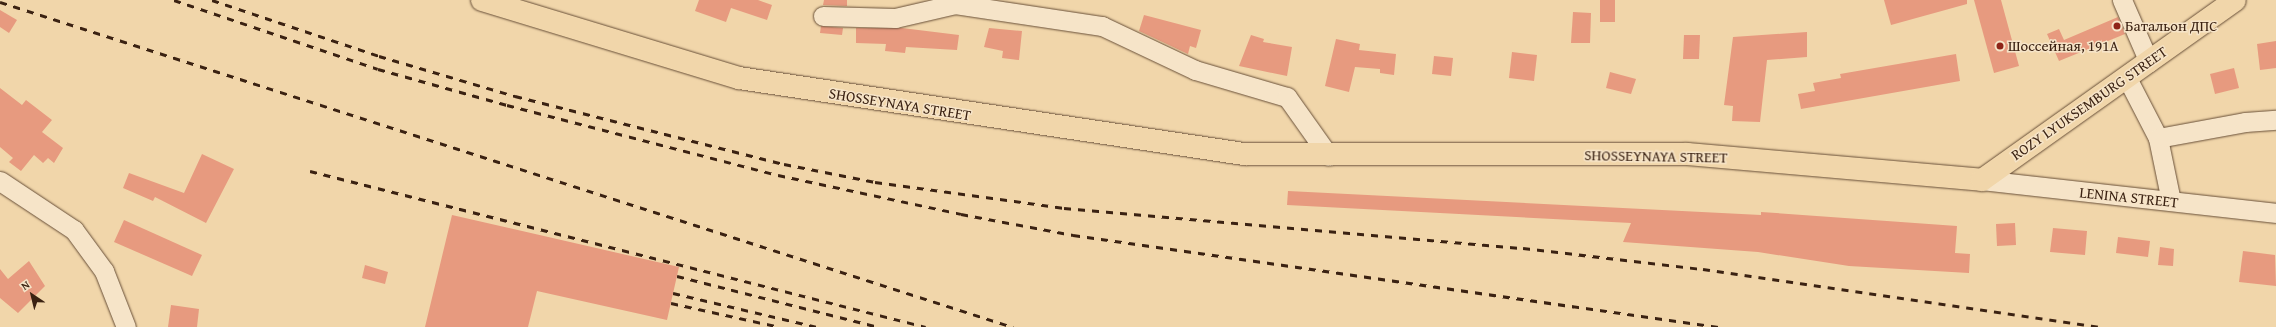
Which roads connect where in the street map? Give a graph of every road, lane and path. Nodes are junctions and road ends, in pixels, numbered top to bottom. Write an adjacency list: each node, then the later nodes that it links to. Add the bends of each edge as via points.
1 (482, 0): 10 (main road, SHOSSEYNAYA STREET, via 739,78 1244,154)
2 (2122, 0): 6 (street)
3 (2235, 0): 6 (main road, ROZY LYUKSEMBURG STREET)
4 (953, 2): 5 (street, via 895,18); 10 (street, via 1102,26 1195,70 1287,97)
5 (823, 16)
6 (2150, 62): 7 (main road, ROZY LYUKSEMBURG STREET)
7 (2127, 78): 9 (street); 11 (main road, ROZY LYUKSEMBURG STREET, via 2017,152)
8 (2276, 120): 9 (street, via 2246,122)
9 (2158, 138): 13 (street)
10 (1329, 156): 11 (main road, SHOSSEYNAYA STREET, via 1687,154)
11 (1982, 180): 13 (street, LENINA STREET)
12 (0, 181): 15 (street, via 74,230 104,271)
13 (2171, 201): 14 (street, LENINA STREET)
14 (2276, 213)
15 (126, 327)

